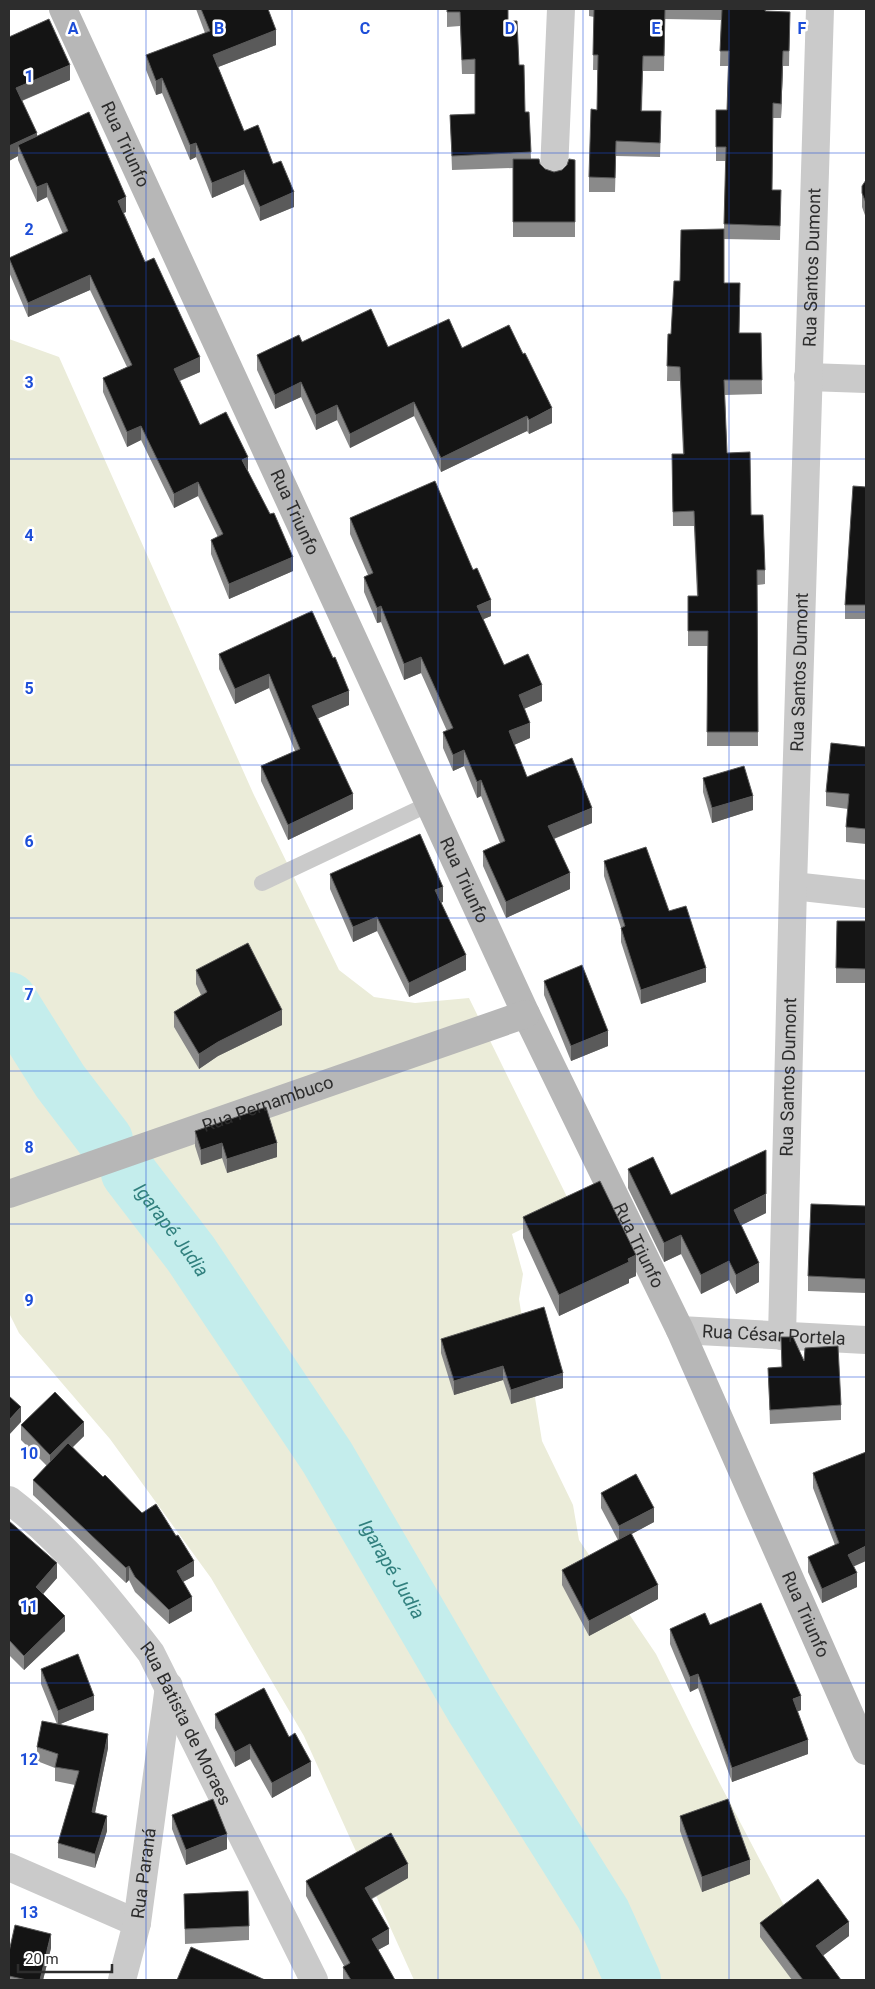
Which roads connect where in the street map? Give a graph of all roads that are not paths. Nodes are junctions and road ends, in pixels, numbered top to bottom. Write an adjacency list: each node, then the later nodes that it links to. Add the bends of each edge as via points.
1 (62, 9): 7 (street, Rua Triunfo)
2 (561, 9): 4 (street)
3 (820, 9): 5 (street, Rua Santos Dumont)
4 (554, 171)
5 (808, 376): 6 (street); 9 (street, Rua Santos Dumont)
6 (866, 379)
7 (429, 804): 8 (lane); 11 (street, Rua Triunfo)
8 (262, 883)
9 (793, 886): 10 (street); 14 (street, Rua Santos Dumont)
10 (866, 894)
11 (526, 1014): 12 (street, Rua Pernambuco); 13 (street, Rua Triunfo)
12 (9, 1194)
13 (680, 1330): 14 (street, Rua César Portela); 18 (street, Rua Triunfo)
14 (782, 1336): 15 (street, Rua César Portela)
15 (866, 1340)
16 (9, 1500): 17 (street, Rua Batista de Moraes, via 44,1529 116,1606 151,1653)
17 (169, 1686): 20 (street, Rua Paraná); 22 (street, Rua Batista de Moraes)
18 (866, 1751)
19 (9, 1867): 20 (street, Rua Paraná)
20 (137, 1923): 21 (street)
21 (122, 1980)
22 (314, 1980)

